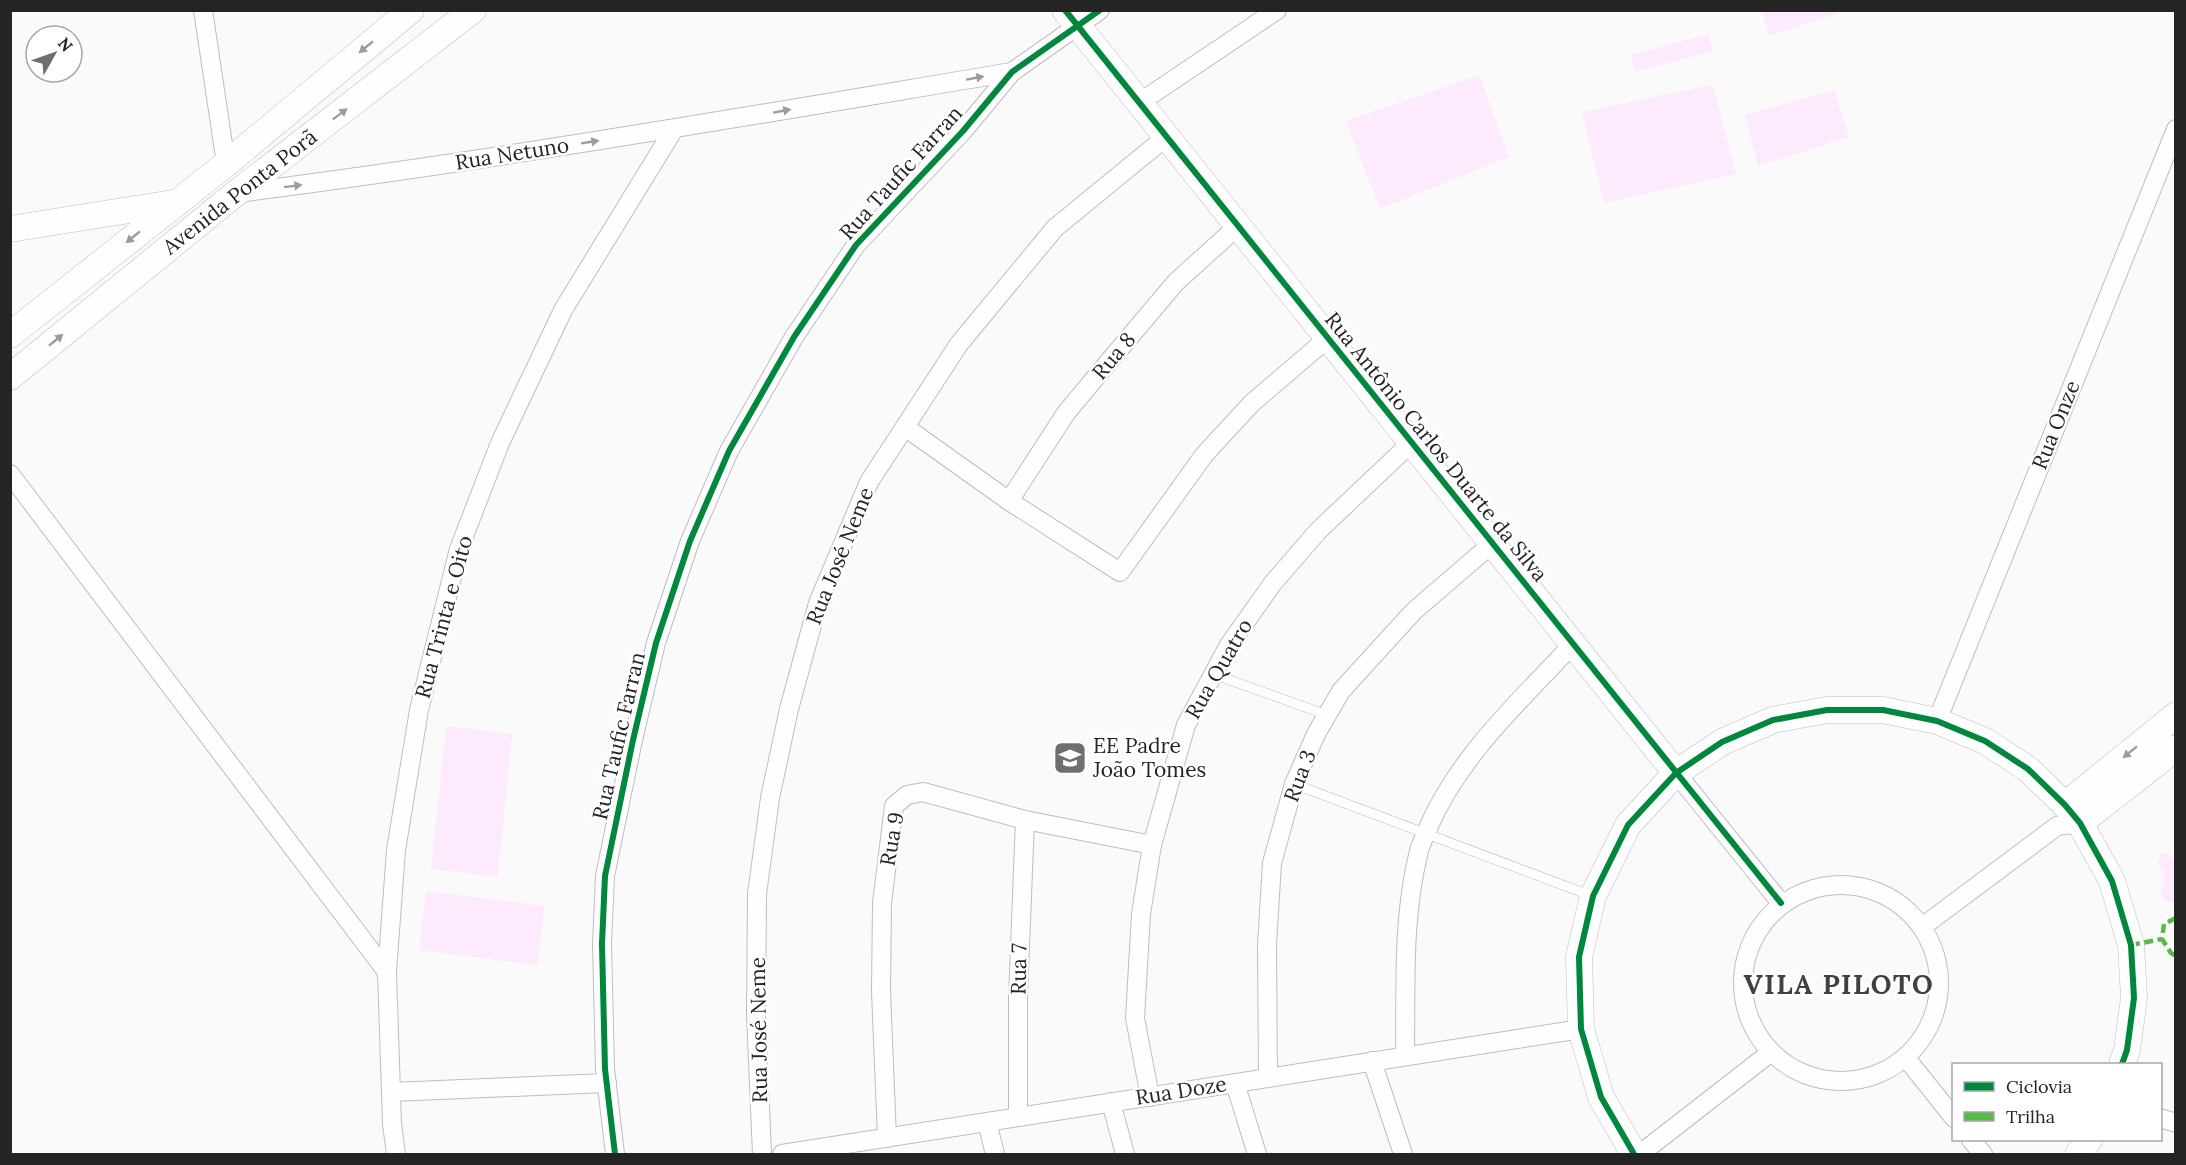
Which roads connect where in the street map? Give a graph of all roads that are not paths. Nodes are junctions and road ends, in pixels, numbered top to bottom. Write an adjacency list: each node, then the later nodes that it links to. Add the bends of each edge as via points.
1 (203, 10): 13 (street)
2 (473, 10): 7 (street, Avenida Ponta Porã)
3 (1100, 10): 6 (street, Rua Taufic Farran)
4 (1277, 10): 9 (street)
5 (409, 12): 7 (street); 13 (street, Avenida Ponta Porã, one-way to 13)
6 (1072, 18): 8 (street, Rua Taufic Farran); 9 (street, Rua Antônio Carlos Duarte da Silva)
7 (431, 45): 14 (street, Avenida Ponta Porã, one-way to 7)
8 (1012, 72): 10 (street, Rua Netuno, one-way to 8); 49 (street, Rua Taufic Farran, via 963,131 856,245 794,337 729,451 690,541 657,644 605,876 602,944)
9 (1139, 104): 12 (street, Rua Antônio Carlos Duarte da Silva)
10 (674, 129): 14 (street, Rua Netuno, one-way to 10); 41 (street, Rua Trinta e Oito, via 562,310 500,443 459,549 419,710 396,850)
11 (2175, 129): 30 (street, Rua Onze)
12 (1166, 137): 16 (street, Rua Antônio Carlos Duarte da Silva); 21 (street, Rua José Neme, via 1055,228 959,344)
13 (226, 164): 15 (street, Avenida Ponta Porã)
14 (235, 194): 15 (street, Rua Netuno); 20 (street, Avenida Ponta Porã, one-way to 14)
15 (176, 203): 17 (street, Rua Netuno); 18 (street, Avenida Ponta Porã, one-way to 18)
16 (1238, 226): 19 (street, Rua Antônio Carlos Duarte da Silva); 24 (street, Rua 8, via 1176,282 1066,413)
17 (10, 229)
18 (10, 335)
19 (1328, 338): 22 (street, Rua Antônio Carlos Duarte da Silva); 24 (street, via 1252,403 1204,455 1120,572)
20 (10, 377)
21 (905, 427): 24 (street); 63 (street, Rua José Neme, via 869,482 818,603 770,798 757,894 756,1014)
22 (1412, 442): 25 (street, Rua Antônio Carlos Duarte da Silva); 27 (street, Rua Quatro, via 1318,531 1273,584)
23 (10, 474): 41 (street)
24 (1009, 501)
25 (1492, 543): 26 (street, Rua Antônio Carlos Duarte da Silva); 28 (street, Rua 3, via 1414,611 1341,691)
26 (1573, 644): 32 (street, Rua Antônio Carlos Duarte da Silva); 36 (street, via 1474,752 1440,800)
27 (1213, 674): 28 (lane); 37 (street, Rua Quatro, via 1186,725)
28 (1327, 715): 33 (street, Rua 3)
29 (2175, 715): 34 (street, one-way to 34)
30 (1937, 721): 32 (street, via 1883,710 1827,710 1773,720 1722,742); 34 (street, via 1985,741 2028,769)
31 (2175, 748): 34 (street)
32 (1676, 773): 38 (street, via 1628,825); 39 (street, Rua Antônio Carlos Duarte da Silva)
33 (1294, 784): 36 (lane); 48 (street, Rua 3, via 1272,863 1267,945)
34 (2067, 818): 40 (street); 47 (street, via 2112,881 2131,945 2134,998)
35 (1025, 820): 37 (street, Rua 9); 54 (street, Rua 7); 57 (street, Rua 9, via 923,792 907,795 894,806 882,903)
36 (1426, 833): 38 (lane); 44 (street, via 1419,849 1409,904)
37 (1152, 845): 52 (street, Rua Quatro, via 1142,914 1135,1017)
38 (1593, 896): 42 (street, via 1579,957)
39 (1781, 903): 40 (street, via 1809,889 1841,884 1872,889 1900,904); 43 (street, via 1758,928 1744,959 1742,993 1751,1025)
40 (1922, 927): 45 (street, via 1935,954 1940,982 1936,1010 1924,1036)
41 (387, 972): 51 (street, Rua Trinta e Oito)
42 (1581, 1029): 44 (street, Rua Doze); 69 (street, via 1601,1096)
43 (1770, 1053): 45 (street, via 1794,1071 1822,1081 1852,1082 1881,1074); 70 (street)
44 (1406, 1056): 46 (street, Rua Doze)
45 (1906, 1058): 55 (street)
46 (1372, 1061): 48 (street, Rua Doze); 68 (street)
47 (2123, 1063)
48 (1268, 1078): 50 (street, Rua Doze)
49 (607, 1083): 51 (street); 62 (street, Rua Taufic Farran)
50 (1235, 1083): 52 (street, Rua Doze); 67 (street)
51 (391, 1092): 61 (street, Rua Trinta e Oito)
52 (1150, 1096): 53 (street, Rua Doze)
53 (1111, 1102): 54 (street, Rua Doze); 66 (street)
54 (1018, 1117): 56 (street, Rua Doze)
55 (1952, 1117)
56 (987, 1122): 57 (street, Rua Doze); 65 (street)
57 (887, 1138): 60 (street, Rua Doze)
58 (1972, 1141): 71 (street)
59 (2088, 1141): 72 (street)
60 (846, 1150): 64 (street, Rua Doze)
61 (396, 1155)
62 (615, 1155)
63 (762, 1155)
64 (782, 1155)
65 (995, 1155)
66 (1125, 1155)
67 (1257, 1155)
68 (1403, 1155)
69 (1634, 1155)
70 (1640, 1155)
71 (1983, 1155)
72 (2078, 1155)

